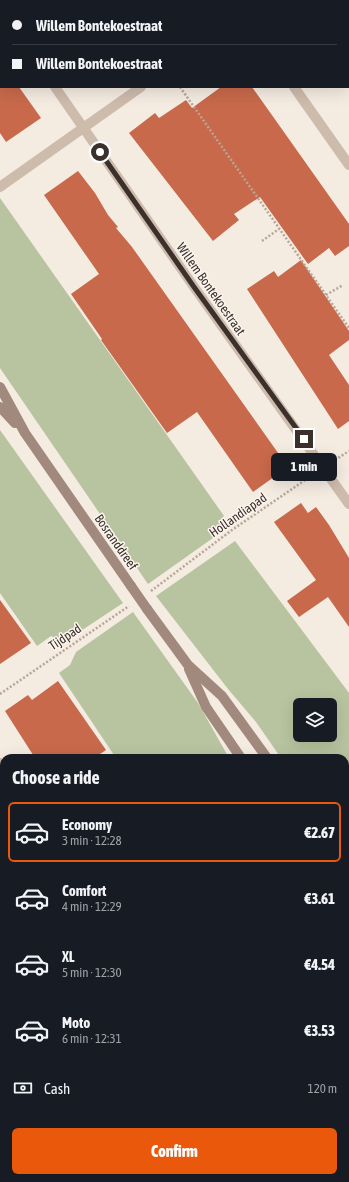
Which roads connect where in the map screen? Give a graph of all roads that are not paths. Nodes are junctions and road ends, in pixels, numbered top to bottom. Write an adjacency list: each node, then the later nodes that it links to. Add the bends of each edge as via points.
1 (56, 88): 4 (street, Willem Bontekoestraat)
2 (140, 88): 4 (street)
3 (295, 88): 5 (street)
4 (83, 127): 6 (street); 10 (street, Willem Bontekoestraat)
5 (349, 165)
6 (0, 187)
7 (0, 388): 9 (main road, Bosranddreef)
8 (0, 407): 9 (main road, Bosranddreef)
9 (25, 433): 11 (main road, Bosranddreef, bridge)
10 (349, 504)
11 (188, 665): 12 (main road, Bosranddreef, via 206,707); 13 (main road, Bosranddreef, via 222,696)
12 (238, 754)
13 (264, 754)

